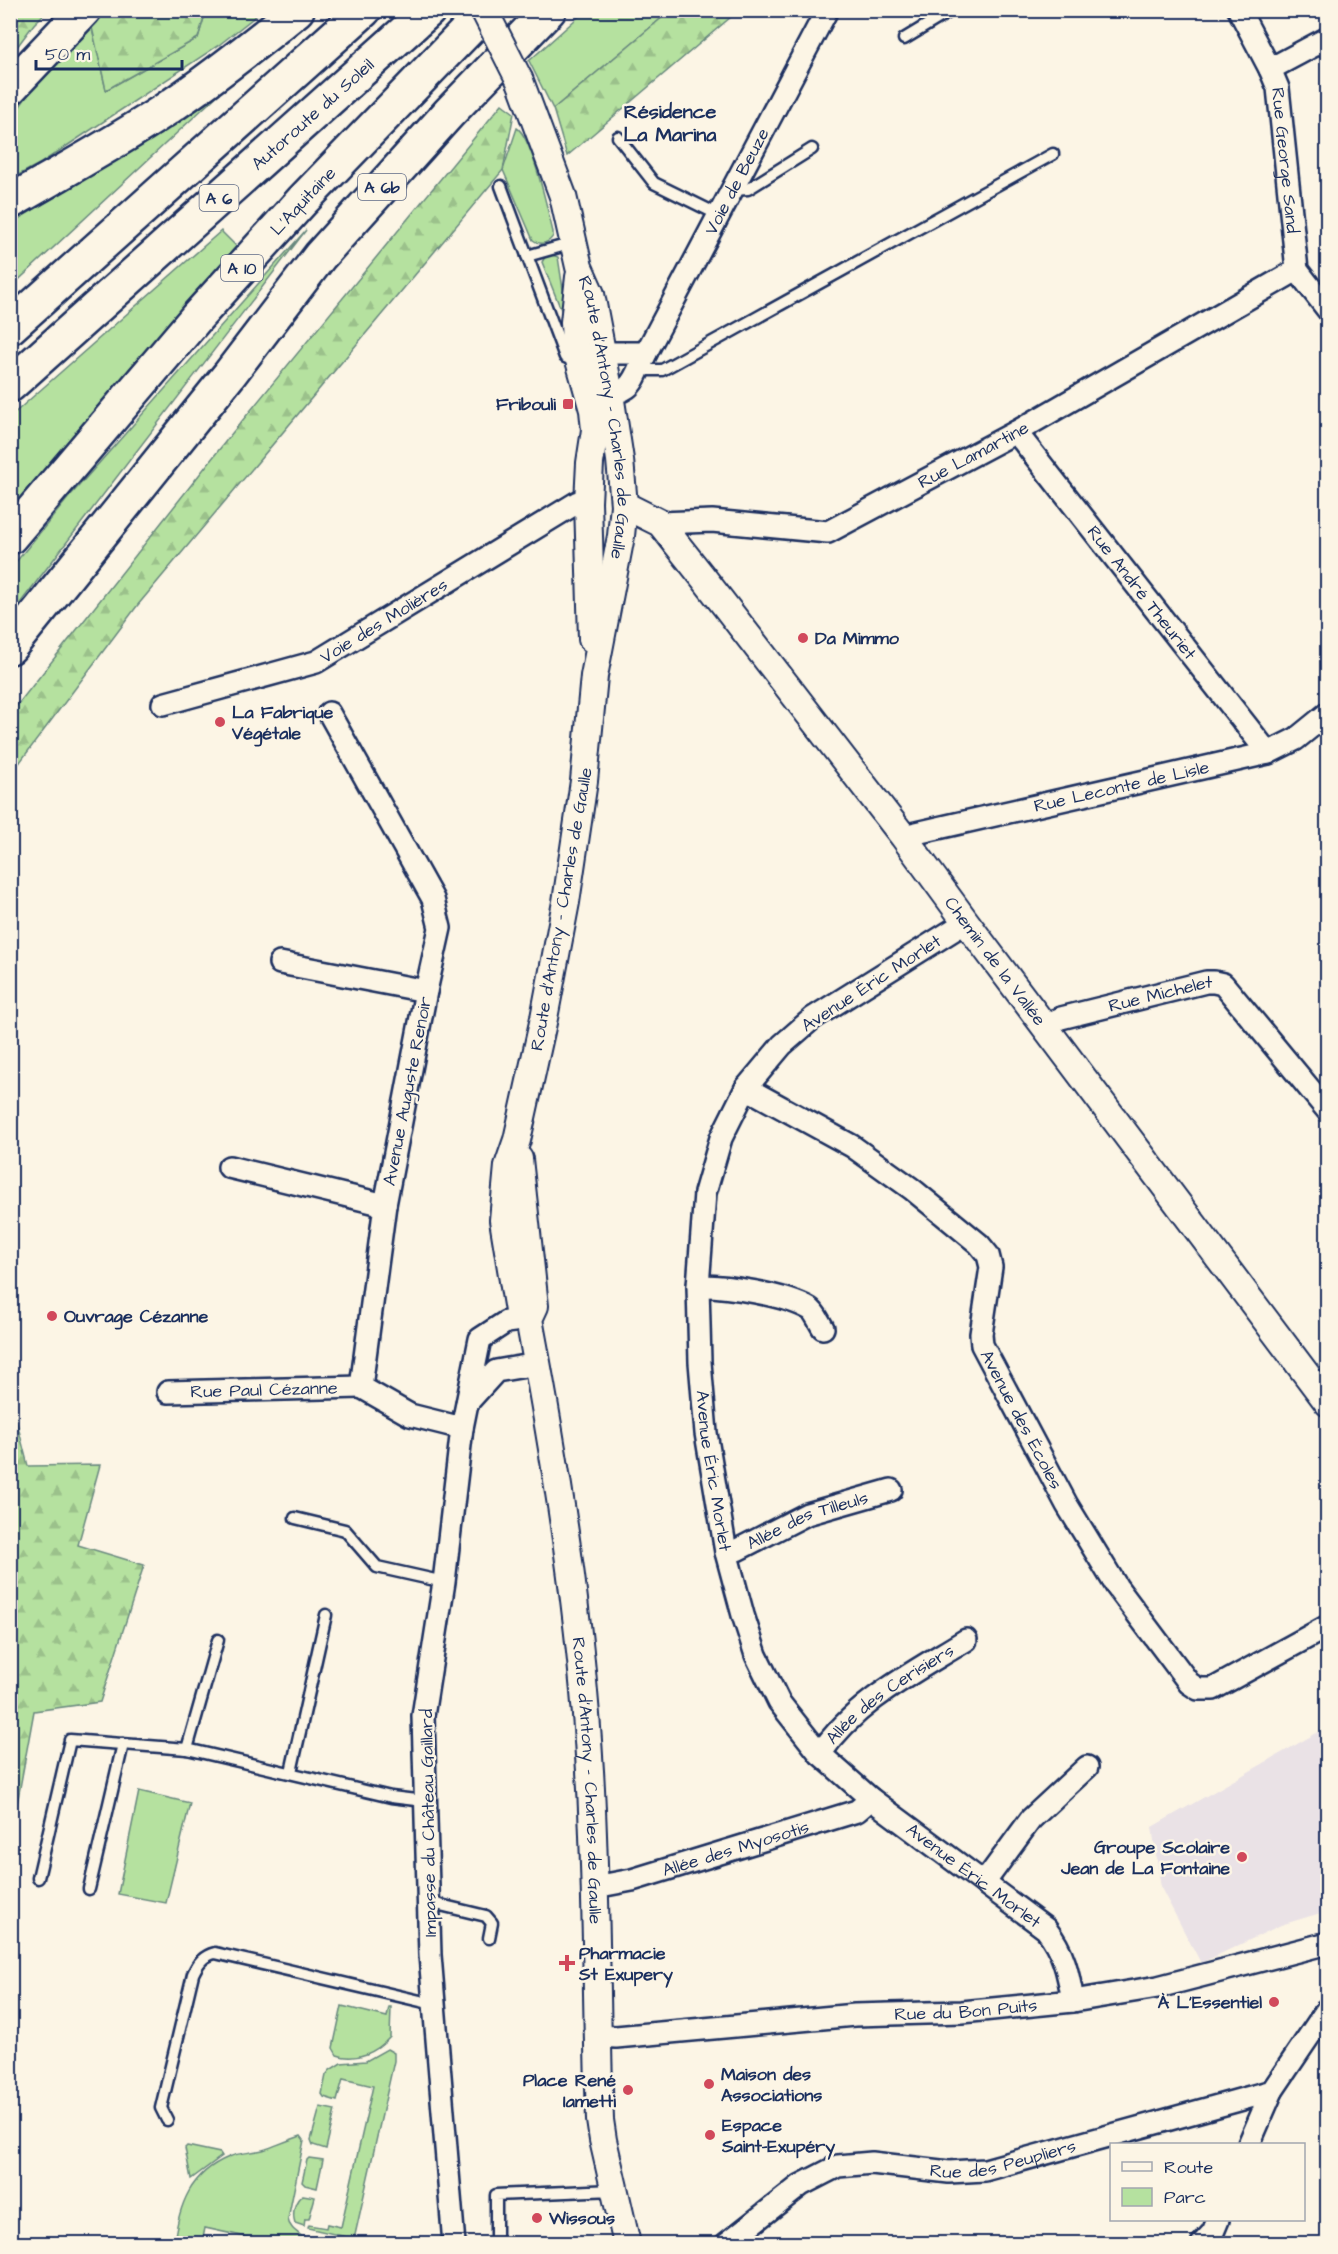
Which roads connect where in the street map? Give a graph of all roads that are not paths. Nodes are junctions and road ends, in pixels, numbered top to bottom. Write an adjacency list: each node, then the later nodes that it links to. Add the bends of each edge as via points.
1 (84, 10): 13 (highway)
2 (297, 10): 19 (highway, via 165,110)
3 (364, 10): 26 (highway, A 6)
4 (429, 10): 30 (highway, Autoroute du Soleil / A 6)
5 (486, 10): 21 (street, Route d'Antony - Charles de Gaulle, bridge, via 520,81 563,196); 35 (highway, L'Aquitaine / A 10, via 302,201 197,317)
6 (549, 10): 36 (highway, A 6b, via 449,113 320,256 230,375)
7 (827, 10): 18 (street, Voie de Beuze)
8 (952, 10): 11 (lane)
9 (1239, 10): 12 (street, Rue George Sand)
10 (1328, 38): 12 (street)
11 (904, 39)
12 (1270, 69): 24 (street, Rue George Sand, via 1278,88)
13 (10, 88)
14 (618, 137): 20 (lane, via 654,183)
15 (812, 149): 18 (lane, via 748,189)
16 (1053, 153): 28 (lane, via 662,370)
17 (501, 186): 22 (lane)
18 (732, 190): 20 (street, Voie de Beuze)
19 (10, 202)
20 (719, 214): 28 (street, Voie de Beuze)
21 (573, 243): 22 (lane); 23 (street, Route d'Antony - Charles de Gaulle)
22 (527, 256): 29 (lane, via 565,357)
23 (579, 267): 27 (street, Route d'Antony - Charles de Gaulle, via 591,294); 29 (street, Route d'Antony - Charles de Gaulle, via 575,346)
24 (1297, 270): 25 (street); 31 (street, Rue Lamartine)
25 (1328, 310)
26 (10, 327)
27 (602, 353): 28 (street); 29 (street, Route d'Antony - Charles de Gaulle); 29 (street, via 587,364)
28 (642, 361): 29 (street, Voie de Beuze, via 632,384 622,392)
29 (590, 381): 32 (street, Route d'Antony - Charles de Gaulle, via 595,430); 33 (street, Route d'Antony - Charles de Gaulle)
30 (10, 385)
31 (1016, 432): 34 (street, Rue Lamartine, via 828,532 712,521); 41 (street, Rue André Theuriet)
32 (588, 503): 33 (street, via 598,522); 33 (street, via 599,488 613,487); 37 (street, Route d'Antony - Charles de Gaulle); 38 (street, Voie des Molières, via 578,502 316,662)
33 (623, 507): 34 (street, Rue Lamartine); 37 (street, Route d'Antony - Charles de Gaulle, via 612,591)
34 (660, 523): 42 (street, Chemin de la Vallée)
35 (10, 537)
36 (10, 646)
37 (594, 676): 52 (street, Route d'Antony - Charles de Gaulle, via 566,902 517,1140 535,1306)
38 (163, 704)
39 (329, 713): 45 (street, Avenue Auguste Renoir, via 433,899 440,928)
40 (1328, 713): 41 (street, Rue Leconte de Lisle, via 1296,739)
41 (1268, 753): 42 (street, Rue Leconte de Lisle)
42 (903, 836): 43 (street, Chemin de la Vallée)
43 (966, 922): 46 (street, Chemin de la Vallée); 47 (street, Avenue Éric Morlet, via 813,1018 782,1045)
44 (280, 963): 45 (street)
45 (426, 991): 50 (street, Avenue Auguste Renoir)
46 (1044, 1025): 48 (street, Rue Michelet, via 1206,982 1223,984); 57 (street, Chemin de la Vallée)
47 (746, 1088): 51 (street, Avenue Éric Morlet, via 721,1138 705,1193); 65 (street, Avenue des Écoles, via 852,1146 912,1189 988,1255 991,1267 982,1345 1067,1505 1118,1587 1189,1683 1198,1689 1213,1689)
48 (1328, 1111)
49 (229, 1167): 50 (street)
50 (385, 1205): 55 (street, Avenue Auguste Renoir)
51 (698, 1286): 53 (street, via 782,1297 812,1310); 62 (street, Avenue Éric Morlet, via 706,1433)
52 (529, 1319): 54 (street, Route d'Antony - Charles de Gaulle); 58 (street, Impasse du Château Gaillard, via 506,1322 480,1339)
53 (823, 1328)
54 (538, 1364): 58 (street, Impasse du Château Gaillard, via 496,1371); 77 (street, Route d'Antony - Charles de Gaulle, via 561,1496 584,1702)
55 (361, 1387): 56 (street, Rue Paul Cézanne); 59 (street, via 410,1415)
56 (168, 1392)
57 (1328, 1403)
58 (467, 1404): 59 (street, Impasse du Château Gaillard)
59 (462, 1428): 63 (street, Impasse du Château Gaillard)
60 (891, 1490): 62 (street, Allée des Tilleuls, via 807,1514)
61 (296, 1518): 63 (lane, via 345,1530 377,1567)
62 (726, 1552): 70 (street, Avenue Éric Morlet, via 756,1655 779,1702)
63 (444, 1582): 74 (street, Impasse du Château Gaillard, via 423,1716)
64 (326, 1615): 72 (lane)
65 (1328, 1626)
66 (218, 1640): 69 (lane)
67 (966, 1640): 70 (street, Allée des Cerisiers, via 873,1698)
68 (123, 1744): 69 (lane); 75 (lane, via 70,1740); 78 (lane)
69 (187, 1749): 72 (lane)
70 (820, 1754): 73 (street, Avenue Éric Morlet)
71 (1087, 1767): 76 (street, via 1031,1819)
72 (291, 1772): 74 (lane, via 391,1797)
73 (871, 1799): 76 (street, Avenue Éric Morlet); 77 (street, Allée des Myosotis, via 857,1811 632,1880)
74 (424, 1801): 79 (street, Impasse du Château Gaillard)
75 (38, 1878)
76 (984, 1883): 82 (street, Avenue Éric Morlet, via 1046,1929 1059,1947)
77 (595, 1887): 85 (street, Route d'Antony - Charles de Gaulle)
78 (89, 1889)
79 (428, 1902): 80 (lane, via 486,1916 492,1923); 83 (street, Impasse du Château Gaillard)
80 (489, 1938)
81 (1328, 1943): 82 (street, Rue du Bon Puits, via 1158,1987)
82 (1073, 2001): 85 (street, Rue du Bon Puits)
83 (433, 2004): 87 (lane, via 268,1964 215,1953 208,1955 193,1974 161,2108); 91 (street, Impasse du Château Gaillard)
84 (1328, 2008): 86 (street)
85 (598, 2036): 89 (street, Route d'Antony - Charles de Gaulle, via 600,2120)
86 (1272, 2091): 88 (street); 94 (street, Rue des Peupliers, via 986,2170 949,2172 872,2163 838,2166 801,2185)
87 (167, 2120)
88 (1250, 2143)
89 (614, 2190): 92 (lane, via 496,2195); 93 (street, Route d'Antony - Charles de Gaulle)
90 (1218, 2221): 95 (street)
91 (454, 2244)
92 (496, 2244)
93 (627, 2244)
94 (726, 2244)
95 (1202, 2244)

